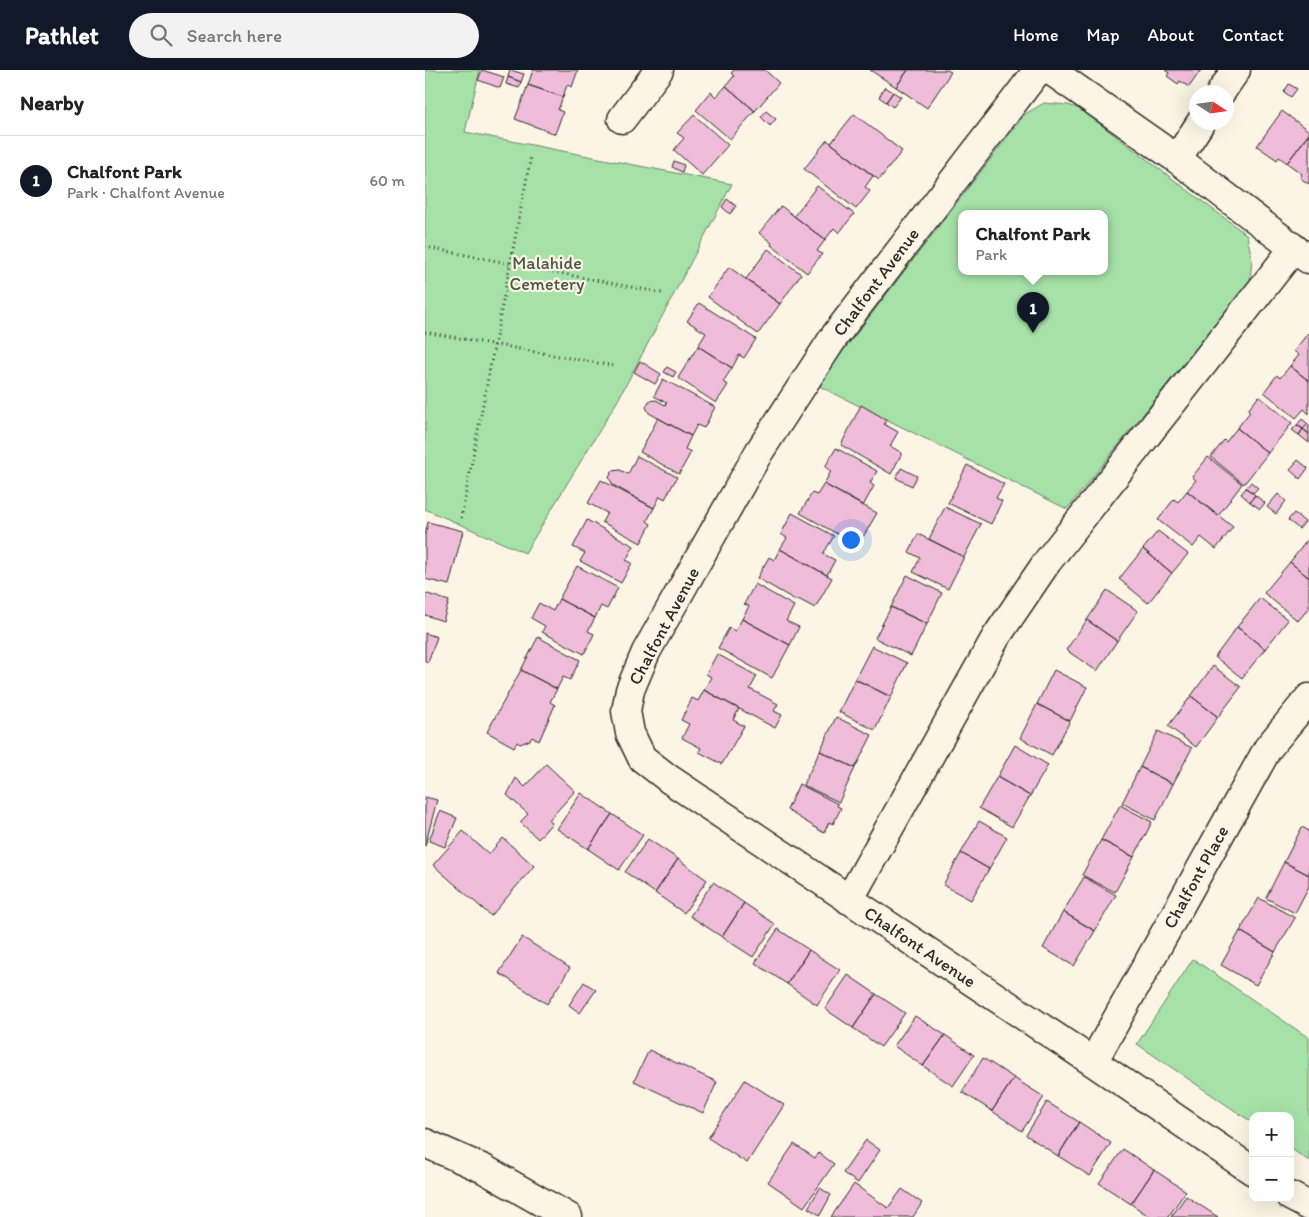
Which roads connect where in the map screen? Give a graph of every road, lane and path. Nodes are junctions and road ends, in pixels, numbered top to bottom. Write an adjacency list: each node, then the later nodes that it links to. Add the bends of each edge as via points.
1 (659, 70): 6 (street)
2 (1038, 70): 19 (street, Chalfont Avenue, via 834,337 759,452 646,652 630,690 626,711 630,733 643,758 669,779)
3 (1050, 70): 9 (street)
4 (1236, 70): 5 (street)
5 (1226, 85)
6 (622, 119)
7 (1196, 130): 9 (street)
8 (531, 156): 12 (path)
9 (1177, 159): 11 (street)
10 (425, 247): 12 (path)
11 (1301, 254): 19 (street, via 1047,562 995,636)
12 (511, 264): 13 (path); 15 (path)
13 (662, 294)
14 (425, 332): 15 (path)
15 (495, 345): 16 (path); 17 (path)
16 (614, 366)
17 (461, 518)
18 (1309, 698): 20 (street, Chalfont Place, via 1268,748)
19 (849, 900): 20 (street, Chalfont Avenue)
20 (1093, 1062): 22 (street, Chalfont Avenue)
21 (425, 1143): 25 (street, via 484,1170)
22 (1249, 1168)
23 (1294, 1198): 24 (street)
24 (1309, 1206)
25 (568, 1217)

